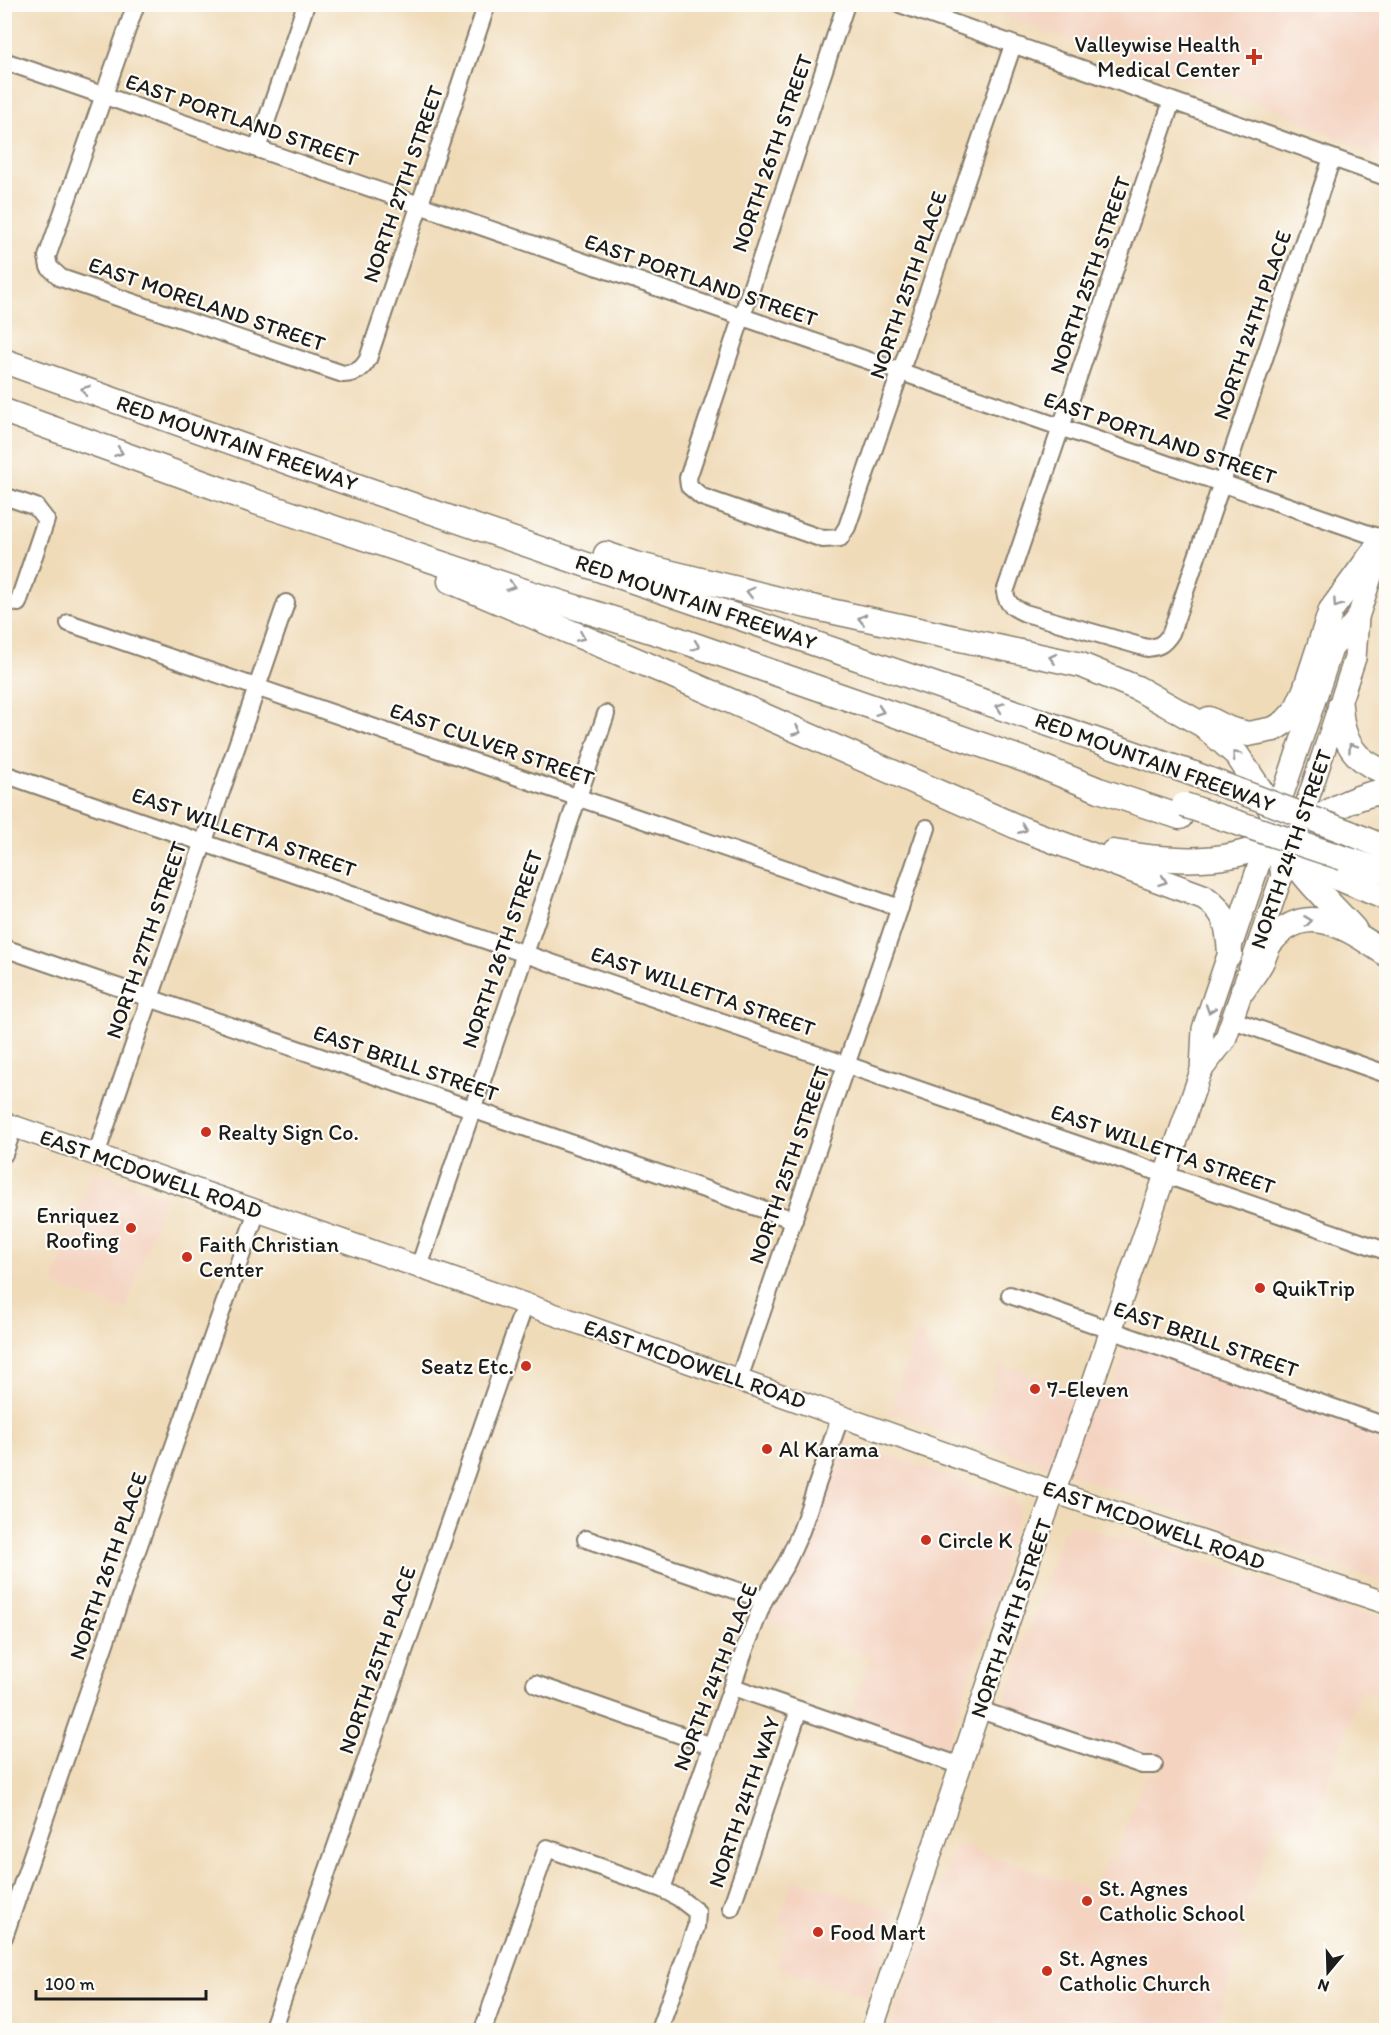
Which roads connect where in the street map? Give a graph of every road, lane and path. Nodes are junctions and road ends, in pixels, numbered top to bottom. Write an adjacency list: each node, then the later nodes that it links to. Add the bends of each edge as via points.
1 (136, 4): 8 (street)
2 (306, 4): 10 (street)
3 (487, 4): 13 (street, NORTH 27TH STREET)
4 (846, 4): 14 (street, NORTH 26TH STREET)
5 (900, 4): 6 (street)
6 (1013, 45): 9 (street); 16 (street, NORTH 25TH PLACE)
7 (4, 61): 8 (street, EAST PORTLAND STREET)
8 (103, 95): 10 (street, EAST PORTLAND STREET); 17 (street, EAST MORELAND STREET, via 47,256 49,267 61,278 333,372)
9 (1172, 101): 11 (street); 19 (street, NORTH 25TH STREET)
10 (257, 149): 13 (street, EAST PORTLAND STREET)
11 (1332, 158): 12 (street); 21 (street, NORTH 24TH PLACE)
12 (1386, 177)
13 (419, 206): 14 (street, EAST PORTLAND STREET); 17 (street, NORTH 27TH STREET, via 368,359)
14 (740, 318): 16 (street, EAST PORTLAND STREET); 25 (street, NORTH 26TH STREET, via 689,473 689,486 702,497 812,536)
15 (4, 361): 20 (highway, RED MOUNTAIN FREEWAY, one-way to 15)
16 (902, 372): 19 (street, EAST PORTLAND STREET); 25 (street, NORTH 25TH PLACE, via 847,527)
17 (355, 373)
18 (4, 411): 23 (highway, RED MOUNTAIN FREEWAY, one-way to 23)
19 (1062, 428): 21 (street, EAST PORTLAND STREET); 30 (street, NORTH 25TH STREET, via 1005,592 1006,600 1025,613 1147,648)
20 (299, 465): 32 (highway, one-way to 20, via 1062,660 819,609 635,564 329,466); 41 (highway, RED MOUNTAIN FREEWAY, one-way to 20, bridge, via 1194,774)
21 (1221, 483): 24 (street, EAST PORTLAND STREET); 30 (street, NORTH 24TH PLACE)
22 (4, 496): 26 (street, via 36,507 46,520)
23 (256, 502): 39 (highway, RED MOUNTAIN FREEWAY, one-way to 39, via 680,640 1025,760 1099,790); 45 (highway, one-way to 45, via 362,549 441,577 1012,825)
24 (1385, 534): 28 (main road, NORTH 24TH STREET); 32 (highway, one-way to 32, via 1332,610 1296,710 1279,726 1262,733 1239,732)
25 (840, 537)
26 (18, 603)
27 (286, 603): 31 (street, NORTH 27TH STREET)
28 (1358, 617): 33 (main road, NORTH 24TH STREET, via 1355,658); 43 (main road, NORTH 24TH STREET, via 1332,649)
29 (69, 623): 31 (street, EAST CULVER STREET)
30 (1165, 642)
31 (257, 688): 38 (street, EAST CULVER STREET); 44 (street, NORTH 27TH STREET)
32 (1137, 688): 43 (highway, one-way to 32, via 1265,797 1237,755 1203,725)
33 (1340, 706): 35 (highway, one-way to 33, via 1364,762 1350,746 1341,723); 43 (main road, NORTH 24TH STREET)
34 (606, 714): 38 (street, NORTH 26TH STREET)
35 (1386, 772)
36 (4, 774): 44 (street, EAST WILLETTA STREET)
37 (1386, 791): 43 (highway, via 1346,803)
38 (578, 798): 51 (street, EAST CULVER STREET); 54 (street, NORTH 26TH STREET)
39 (1182, 811): 43 (highway, RED MOUNTAIN FREEWAY); 47 (highway, bridge)
40 (927, 828): 51 (street, NORTH 25TH STREET)
41 (1350, 832): 42 (highway); 46 (highway, RED MOUNTAIN FREEWAY)
42 (1386, 838)
43 (1283, 841): 45 (highway, via 1202,860 1154,858); 47 (highway, RED MOUNTAIN FREEWAY); 52 (highway); 55 (main road, NORTH 24TH STREET); 57 (main road, NORTH 24TH STREET)
44 (203, 842): 54 (street, EAST WILLETTA STREET); 58 (street, NORTH 27TH STREET)
45 (1069, 846): 55 (highway, one-way to 55, via 1216,905 1224,915)
46 (1386, 848)
47 (1340, 868): 48 (highway); 49 (highway); 50 (highway)
48 (1386, 872)
49 (1386, 885)
50 (1386, 898)
51 (900, 908): 60 (street, NORTH 25TH STREET)
52 (1359, 936): 56 (highway); 57 (highway, one-way to 52, via 1270,942 1296,923 1327,921)
53 (4, 948): 58 (street, EAST BRILL STREET)
54 (525, 953): 60 (street, EAST WILLETTA STREET); 63 (street, NORTH 26TH STREET)
55 (1230, 954): 61 (main road, NORTH 24TH STREET, one-way to 61, via 1203,1029)
56 (1386, 954)
57 (1243, 990): 59 (main road, NORTH 24TH STREET)
58 (150, 997): 63 (street, EAST BRILL STREET); 66 (street, NORTH 27TH STREET)
59 (1233, 1020): 61 (main road, NORTH 24TH STREET, via 1225,1040); 62 (street)
60 (847, 1065): 67 (street, EAST WILLETTA STREET); 69 (street, NORTH 25TH STREET)
61 (1201, 1071): 67 (main road, NORTH 24TH STREET)
62 (1386, 1074)
63 (471, 1109): 69 (street, EAST BRILL STREET); 71 (street, NORTH 26TH STREET)
64 (9, 1125): 65 (street); 66 (main road, EAST MCDOWELL ROAD)
65 (4, 1155)
66 (96, 1155): 68 (main road, EAST MCDOWELL ROAD)
67 (1166, 1173): 70 (street, EAST WILLETTA STREET); 74 (main road, NORTH 24TH STREET)
68 (257, 1211): 71 (main road, EAST MCDOWELL ROAD); 91 (street, NORTH 26TH PLACE)
69 (794, 1220): 75 (street, NORTH 25TH STREET)
70 (1386, 1251)
71 (419, 1268): 73 (main road, EAST MCDOWELL ROAD)
72 (1010, 1295): 74 (street, EAST BRILL STREET)
73 (525, 1304): 75 (main road, EAST MCDOWELL ROAD); 92 (street, NORTH 25TH PLACE)
74 (1112, 1330): 77 (street, EAST BRILL STREET); 78 (main road, NORTH 24TH STREET)
75 (739, 1379): 76 (main road, EAST MCDOWELL ROAD)
76 (842, 1415): 78 (main road, EAST MCDOWELL ROAD); 80 (street, NORTH 24TH PLACE, via 801,1531)
77 (1386, 1426)
78 (1054, 1492): 81 (main road, EAST MCDOWELL ROAD); 85 (main road, NORTH 24TH STREET)
79 (586, 1539): 80 (street)
80 (764, 1600): 83 (street, NORTH 24TH PLACE)
81 (1386, 1603)
82 (535, 1684): 86 (street)
83 (733, 1687): 84 (street); 86 (street, NORTH 24TH PLACE)
84 (799, 1710): 88 (street); 90 (street, NORTH 24TH WAY)
85 (980, 1710): 87 (street); 88 (main road, NORTH 24TH STREET)
86 (712, 1746): 89 (street, NORTH 24TH PLACE)
87 (1154, 1765)
88 (961, 1766): 95 (main road, NORTH 24TH STREET)
89 (662, 1889): 93 (street, via 547,1848); 94 (street, via 697,1912 696,1927)
90 (731, 1908)
91 (4, 1937)
92 (272, 2031)
93 (483, 2031)
94 (659, 2031)
95 (872, 2031)

